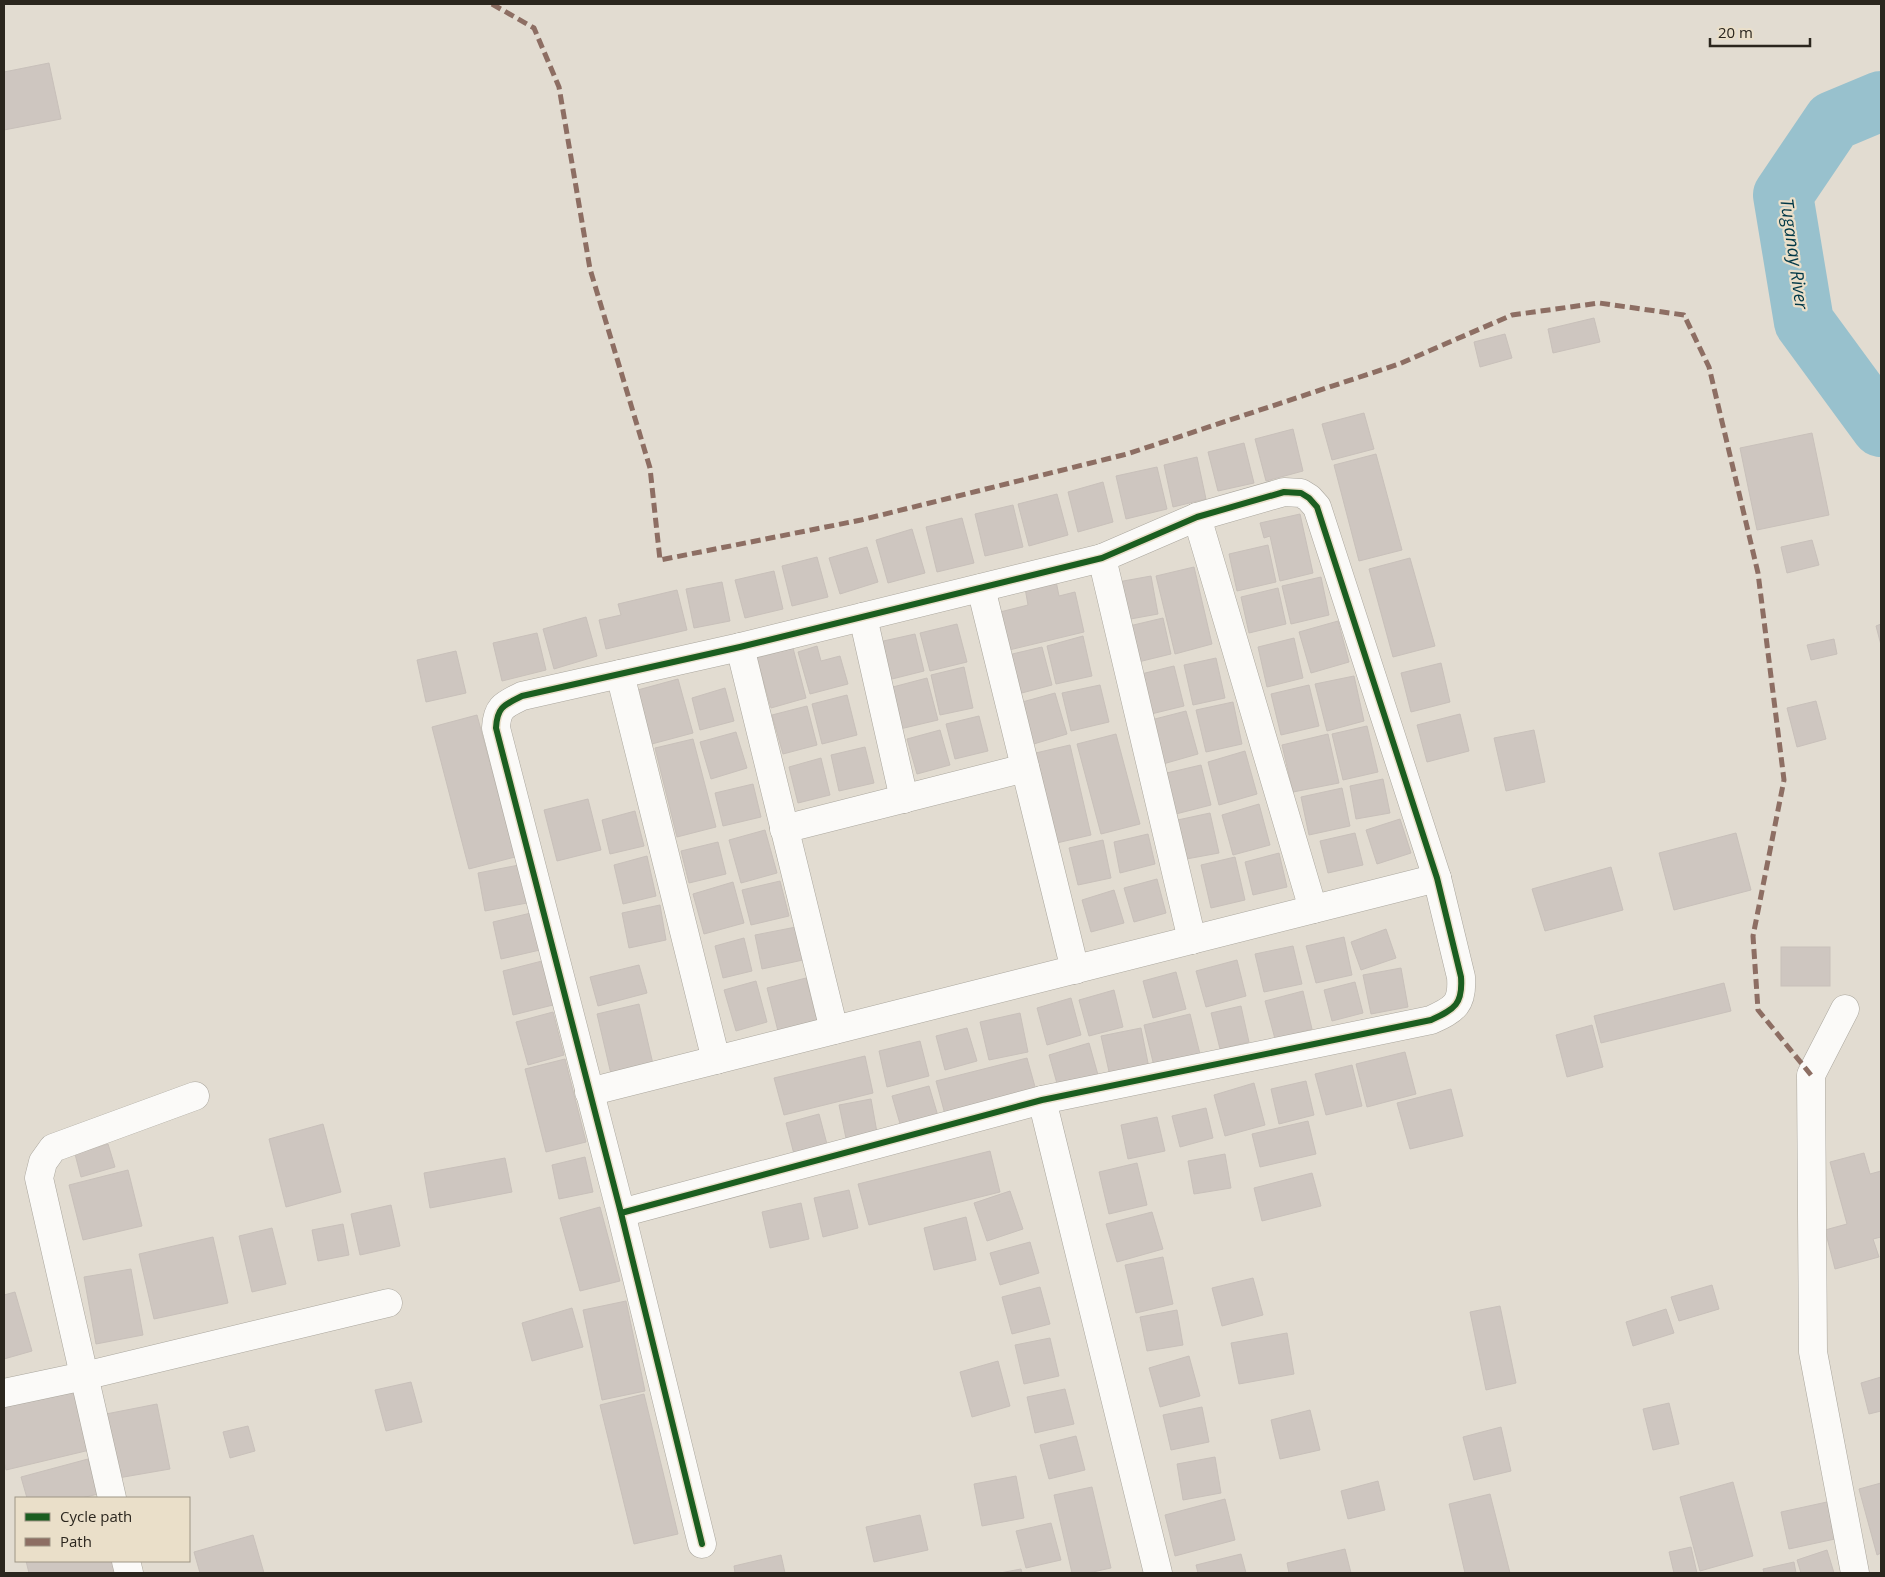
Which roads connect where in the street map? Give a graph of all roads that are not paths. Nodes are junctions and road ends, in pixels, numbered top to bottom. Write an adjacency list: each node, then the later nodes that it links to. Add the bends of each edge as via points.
1 (1197, 517): 2 (street); 10 (street, via 1284,492 1301,493 1317,507); 11 (street)
2 (1102, 558): 3 (street); 12 (street)
3 (981, 588): 4 (street); 7 (street)
4 (863, 617): 5 (street); 8 (street)
5 (740, 647): 6 (street); 9 (street)
6 (620, 674): 16 (street); 17 (street, via 522,696 502,707 496,716 498,740)
7 (1025, 768): 8 (street); 13 (street)
8 (904, 798): 9 (street)
9 (784, 829): 15 (street)
10 (1437, 878): 11 (street); 19 (street, via 1461,977 1462,992 1457,1005 1446,1013 1432,1020)
11 (1313, 909): 12 (street)
12 (1192, 940): 13 (street)
13 (1075, 970): 15 (street)
14 (1845, 1009): 27 (street, via 1812,1075 1813,1352)
15 (834, 1030): 16 (street)
16 (716, 1060): 17 (street)
17 (589, 1092): 20 (street)
18 (195, 1096): 22 (street, via 53,1148 43,1162 39,1178)
19 (1042, 1100): 20 (street); 26 (street)
20 (621, 1213): 25 (street)
21 (388, 1303): 22 (street)
22 (84, 1376): 23 (street); 24 (street)
23 (4, 1393)
24 (112, 1497)
25 (702, 1544)
26 (1158, 1573)
27 (1854, 1573)

